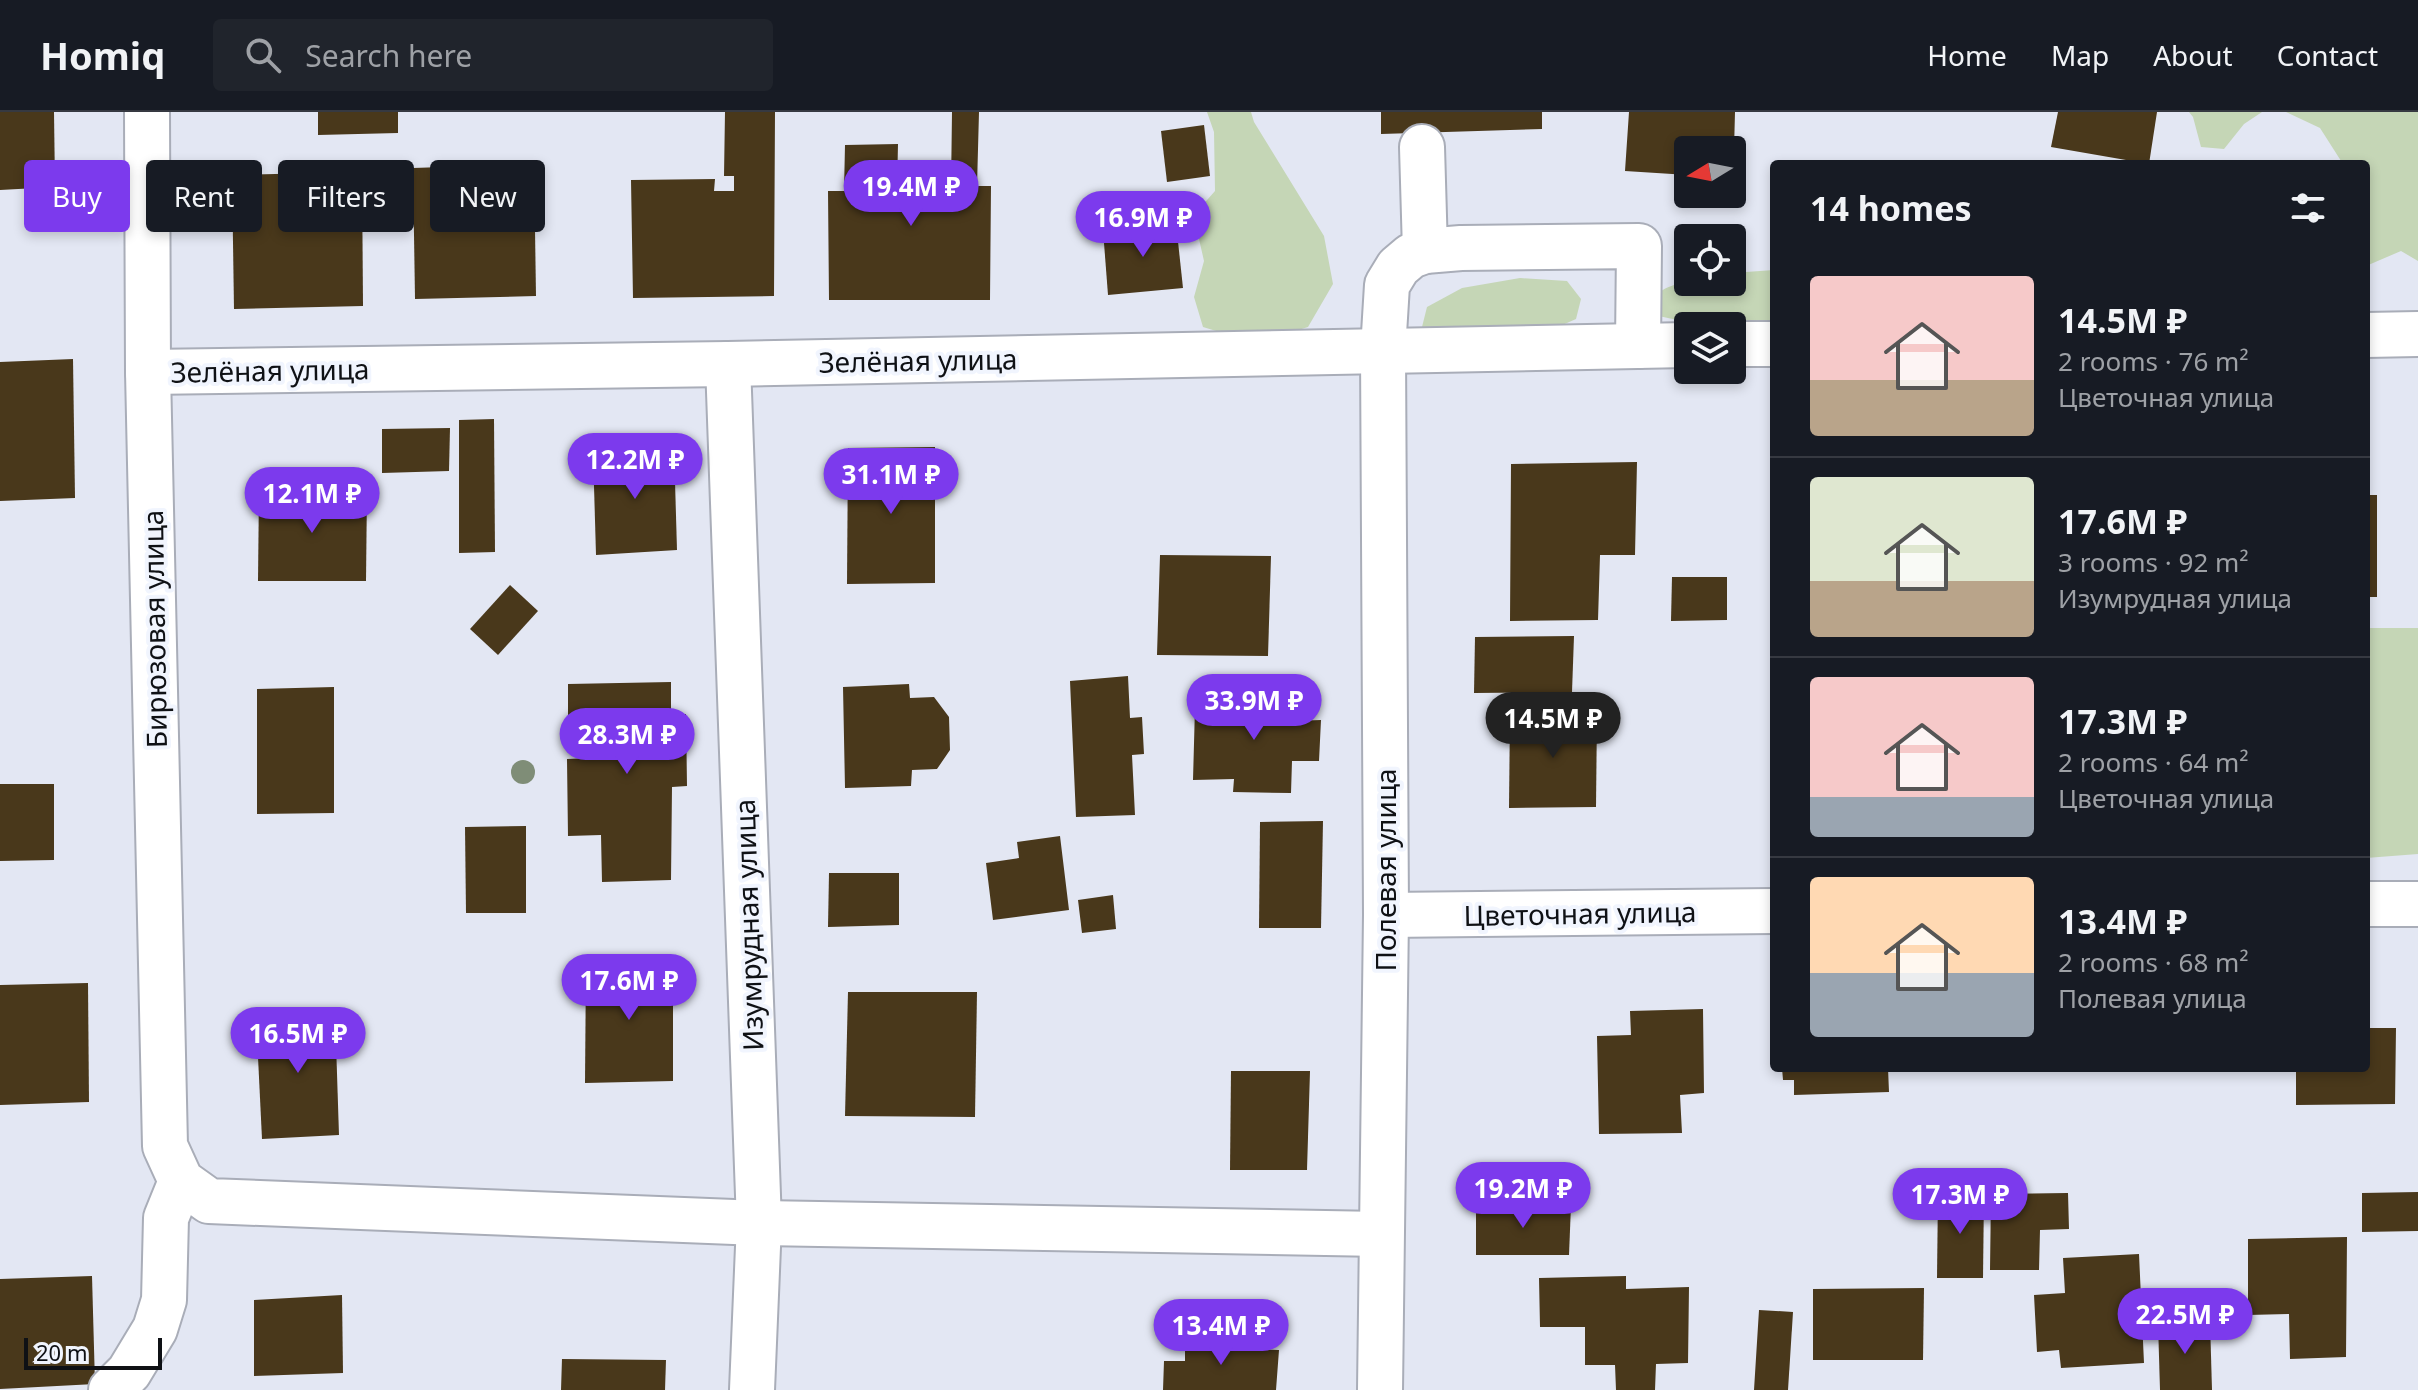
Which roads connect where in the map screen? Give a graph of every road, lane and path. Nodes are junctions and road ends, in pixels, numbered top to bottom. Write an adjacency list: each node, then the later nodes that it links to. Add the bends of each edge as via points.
1 (147, 112): 12 (street, Бирюзовая улица)
2 (1422, 147): 3 (street)
3 (1425, 251): 9 (street, via 1639,246); 10 (street, Полевая улица, via 1398,267 1387,285)
4 (2418, 334): 5 (street)
5 (2370, 335)
6 (1746, 344): 7 (street)
7 (1770, 344)
8 (1674, 345): 9 (street, Зелёная улица)
9 (1638, 346): 10 (street, Зелёная улица)
10 (1383, 350): 11 (street, Зелёная улица); 16 (street, Полевая улица)
11 (728, 364): 12 (street, Зелёная улица); 18 (street, Изумрудная улица)
12 (148, 372): 17 (street, Бирюзовая улица)
13 (2370, 904): 14 (street)
14 (2418, 904)
15 (1770, 911): 16 (street, Цветочная улица)
16 (1386, 915): 19 (street, Полевая улица)
17 (173, 1163): 18 (street, via 209,1201); 20 (street, via 164,1300 155,1329 129,1372)
18 (759, 1223): 19 (street); 21 (street, Изумрудная улица)
19 (1381, 1234): 22 (street, Полевая улица)
20 (111, 1390)
21 (752, 1390)
22 (1380, 1390)

